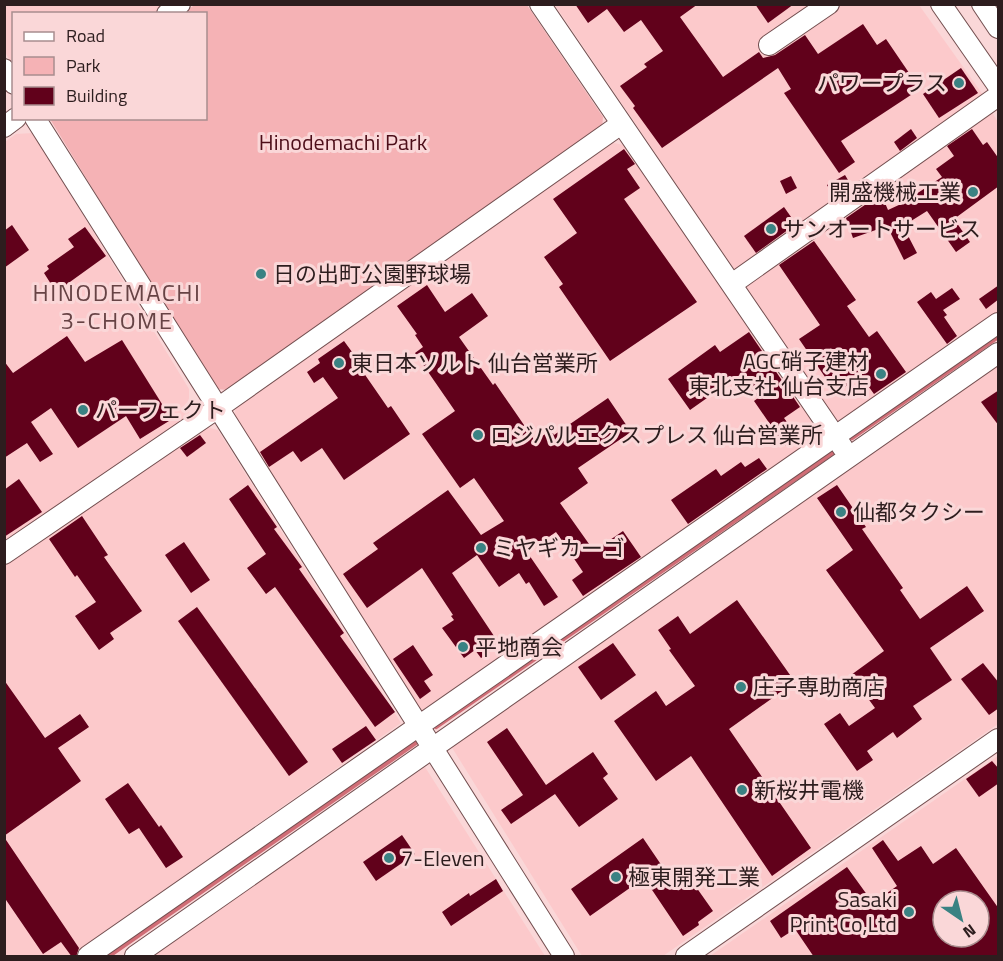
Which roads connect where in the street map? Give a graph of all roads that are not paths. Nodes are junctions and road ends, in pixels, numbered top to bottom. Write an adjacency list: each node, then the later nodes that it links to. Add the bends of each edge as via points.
1 (540, 4): 10 (street)
2 (829, 4): 6 (street)
3 (941, 4): 7 (street)
4 (982, 4): 5 (street)
5 (999, 28)
6 (769, 45)
7 (999, 86)
8 (999, 96): 11 (street)
9 (36, 120): 14 (street)
10 (621, 124): 11 (street); 14 (street)
11 (732, 284): 15 (street)
12 (999, 323): 15 (street)
13 (999, 353): 16 (street)
14 (218, 408): 17 (street); 18 (street)
15 (836, 437): 16 (street); 18 (street)
16 (850, 457): 20 (street)
17 (4, 554)
18 (418, 725): 20 (street); 21 (street)
19 (999, 740): 24 (street)
20 (433, 748): 22 (street); 23 (street)
21 (88, 957)
22 (135, 957)
23 (564, 957)
24 (686, 957)

